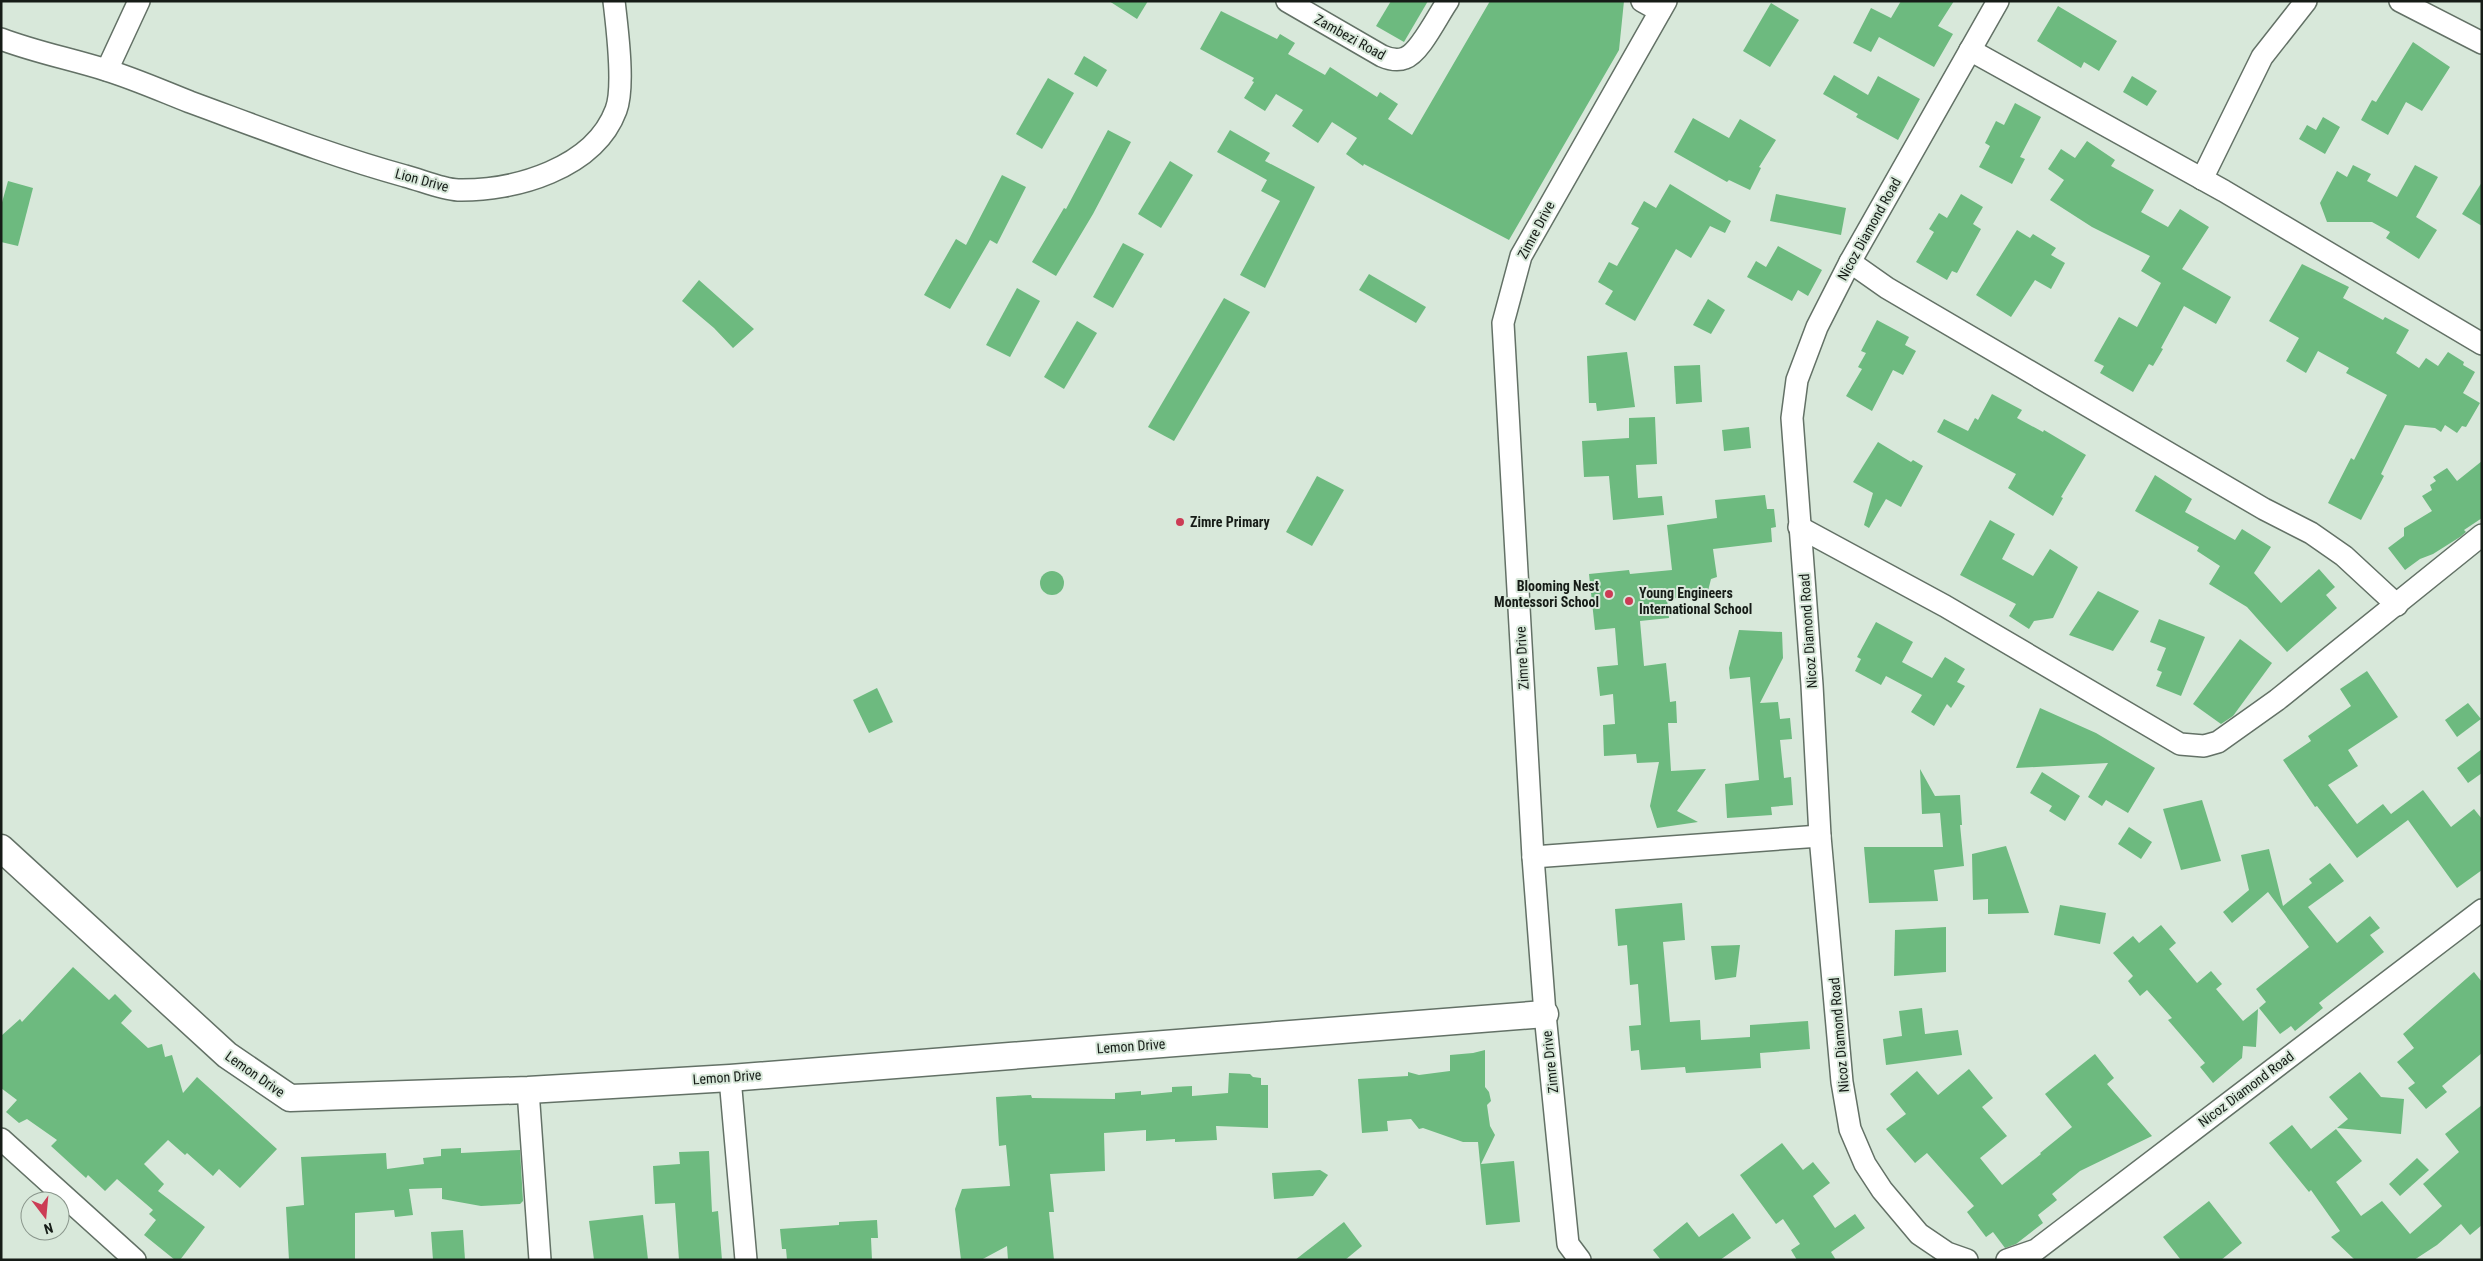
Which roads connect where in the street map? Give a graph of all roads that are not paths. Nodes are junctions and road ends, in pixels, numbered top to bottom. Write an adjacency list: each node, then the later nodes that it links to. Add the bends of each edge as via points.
1 (139, 1): 12 (street)
2 (614, 1): 12 (street, Lion Drive, via 620,79 616,110 602,133 584,153 563,168 501,186 456,190 381,169)
3 (1287, 1): 4 (street, Zambezi Road, via 1392,60 1405,59 1415,51)
4 (1448, 1)
5 (1998, 1): 11 (street, Nicoz Diamond Road)
6 (2306, 1): 13 (street, via 2262,57)
7 (2400, 1): 10 (street)
8 (1656, 5): 21 (street, Zimre Drive, via 1521,256 1503,323)
9 (1, 39): 12 (street, Lion Drive)
10 (2482, 43)
11 (1970, 50): 13 (street); 14 (street, Nicoz Diamond Road)
12 (107, 70)
13 (2202, 178): 15 (street)
14 (1850, 262): 16 (street, Nicoz Diamond Road, via 1817,327 1797,380 1792,418); 18 (street, via 1903,297 2264,509 2311,533 2344,556)
15 (2482, 344)
16 (1800, 527): 18 (street, via 1946,606 2180,744 2191,747 2218,742 2277,700); 19 (street, Nicoz Diamond Road)
17 (2482, 535): 18 (street)
18 (2397, 604)
19 (1820, 836): 21 (street); 31 (street, Nicoz Diamond Road, via 1842,1082 1850,1129 1865,1164 1918,1234 1947,1254)
20 (1, 848): 25 (street, Lemon Drive, via 227,1055 290,1098)
21 (1533, 857): 23 (street, Zimre Drive)
22 (2480, 914): 32 (street, Nicoz Diamond Road, via 2036,1250)
23 (1545, 1014): 24 (street, Lemon Drive); 30 (street, Zimre Drive, via 1568,1244)
24 (730, 1078): 25 (street, Lemon Drive); 29 (street)
25 (528, 1090): 28 (street)
26 (1, 1139): 27 (street)
27 (135, 1260)
28 (540, 1260)
29 (746, 1260)
30 (1580, 1260)
31 (1967, 1260)
32 (2007, 1260)

